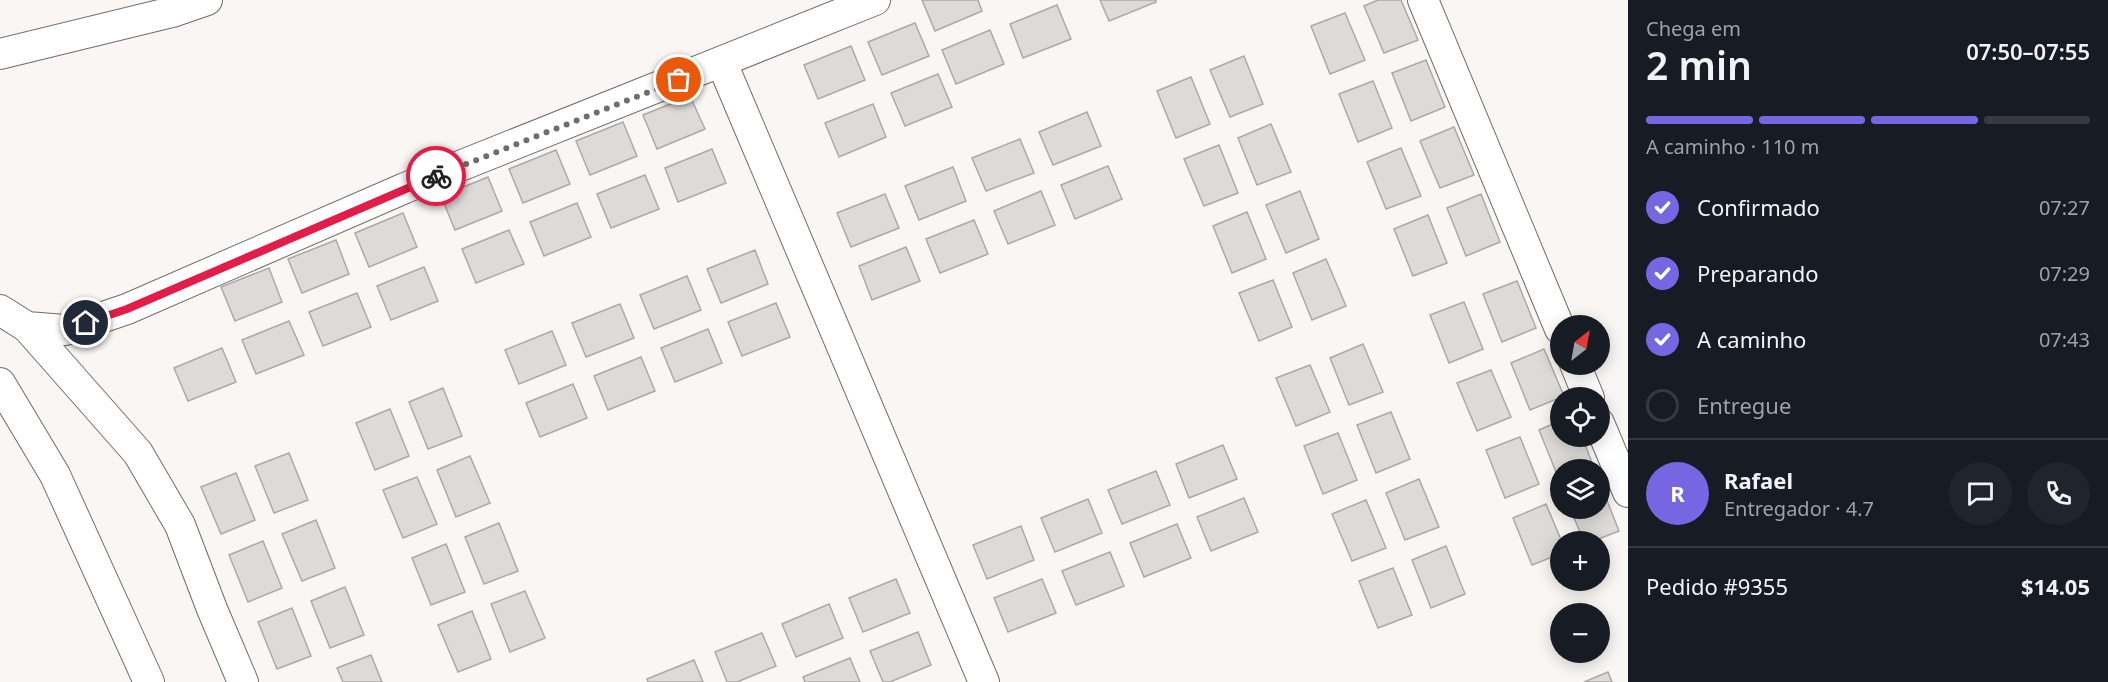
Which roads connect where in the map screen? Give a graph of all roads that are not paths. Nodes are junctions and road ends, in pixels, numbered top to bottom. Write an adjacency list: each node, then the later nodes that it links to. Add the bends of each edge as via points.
1 (207, 0): 4 (street)
2 (875, 0): 5 (street)
3 (1423, 0): 7 (street)
4 (0, 54)
5 (722, 63): 8 (street, via 405,188 127,309 65,330); 14 (street)
6 (0, 310): 8 (street)
7 (1554, 315)
8 (27, 327): 13 (street, via 138,453 180,525)
9 (0, 383): 12 (street, via 55,476)
10 (1609, 447): 11 (street)
11 (1628, 492)
12 (149, 682)
13 (243, 682)
14 (984, 682)

